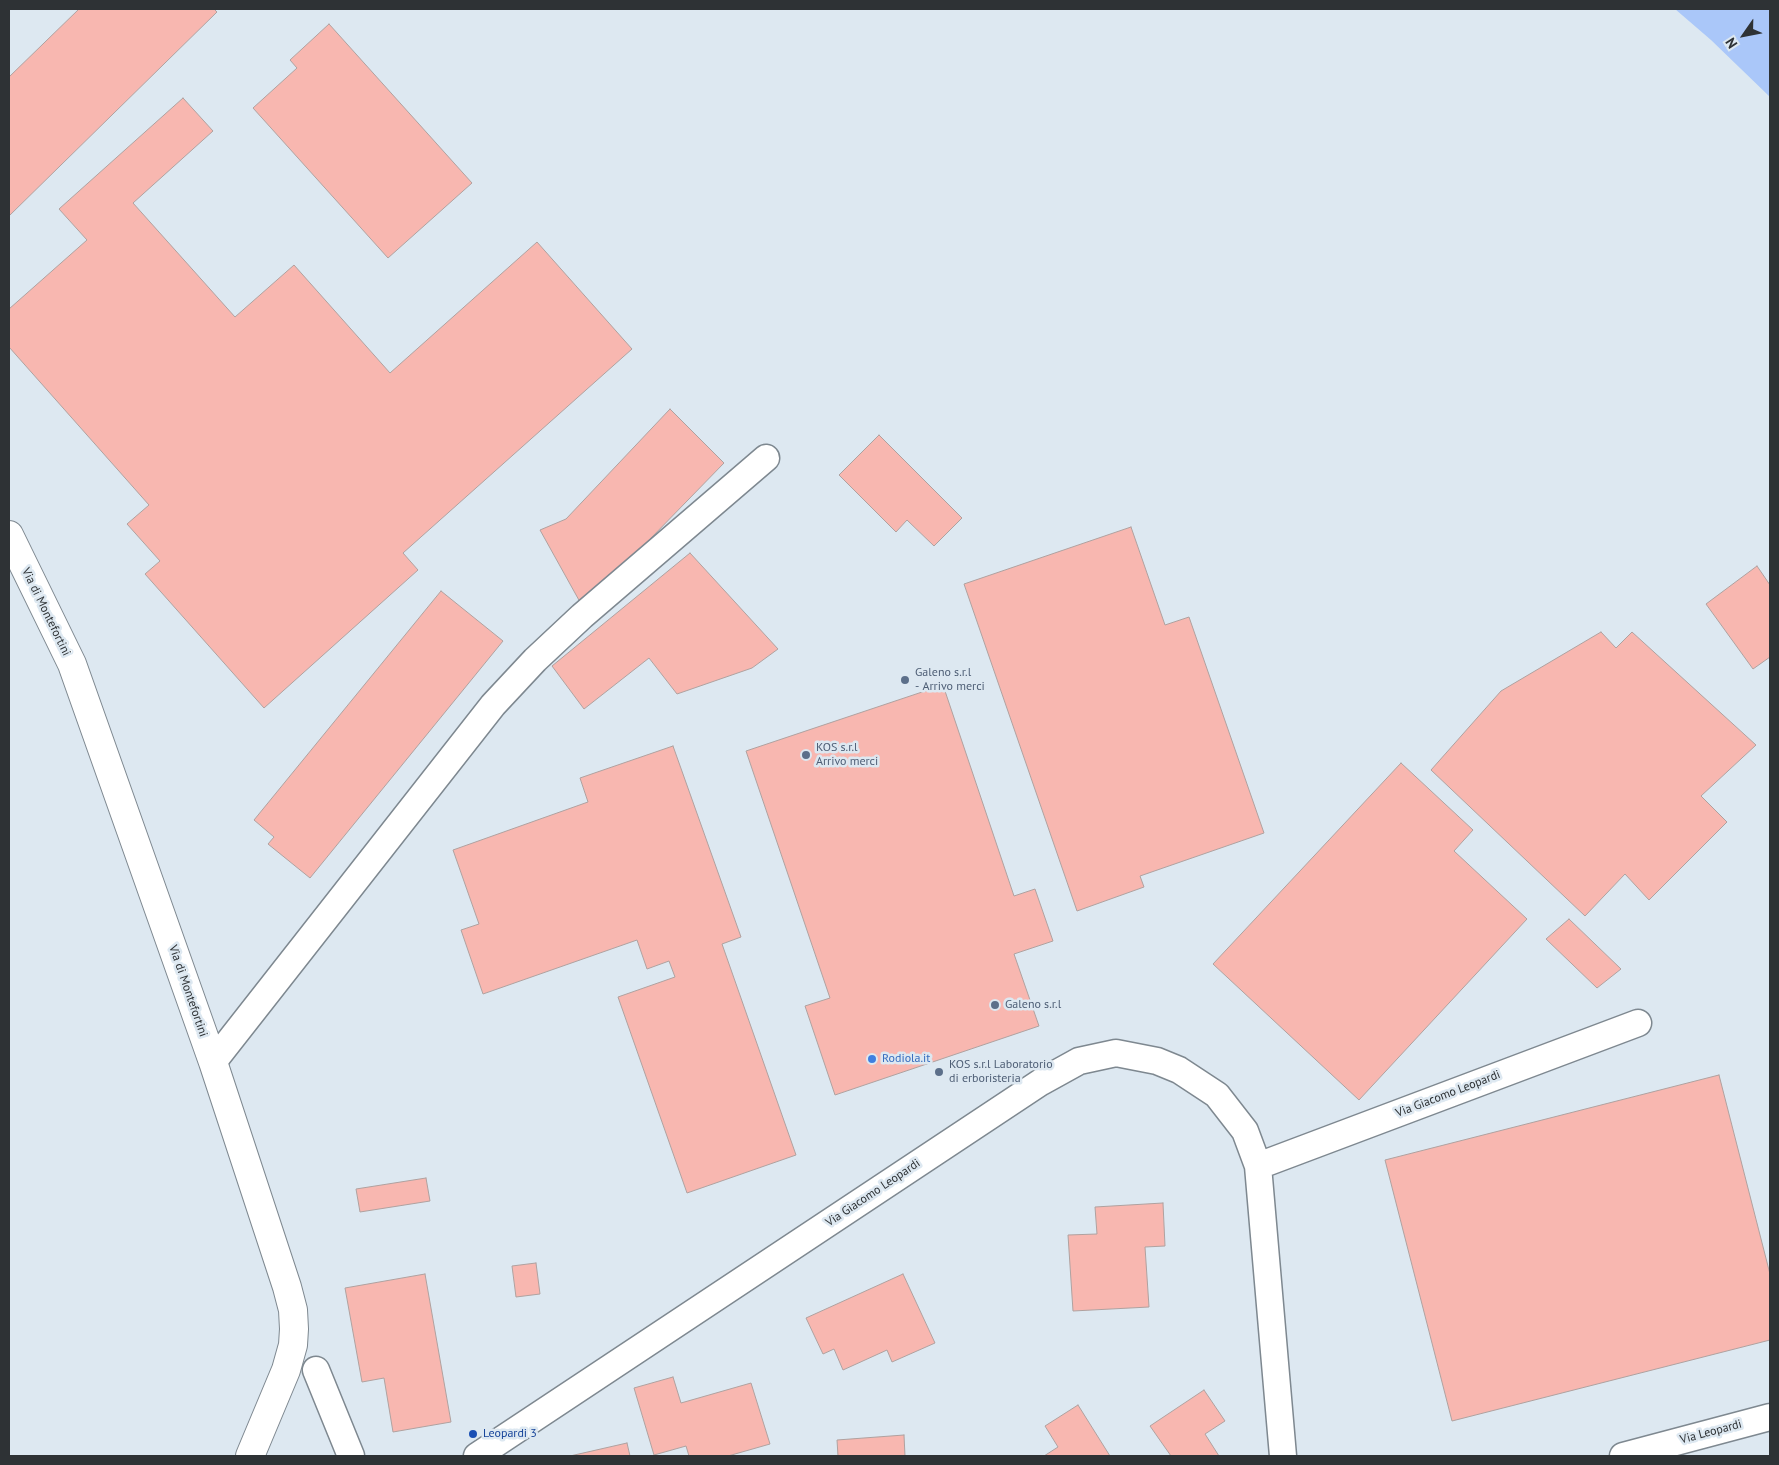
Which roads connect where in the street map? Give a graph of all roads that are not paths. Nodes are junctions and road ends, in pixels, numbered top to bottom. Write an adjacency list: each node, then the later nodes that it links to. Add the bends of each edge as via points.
1 (766, 458): 4 (street, via 582,616 493,705)
2 (9, 535): 4 (main road, Via di Montefortini, via 72,664)
3 (1638, 1022): 5 (street, Via Giacomo Leopardi)
4 (213, 1062): 8 (main road, Via di Montefortini, via 293,1310 293,1344 286,1370)
5 (1258, 1166): 10 (street, Via Giacomo Leopardi, via 1245,1131 1217,1094 1179,1070 1157,1061 1116,1054 1079,1062 1041,1082); 11 (street, Via Giacomo Leopardi)
6 (316, 1370): 9 (street)
7 (1770, 1416): 12 (street, Via Leopardi)
8 (250, 1456)
9 (351, 1456)
10 (476, 1456)
11 (1283, 1456)
12 (1623, 1456)

